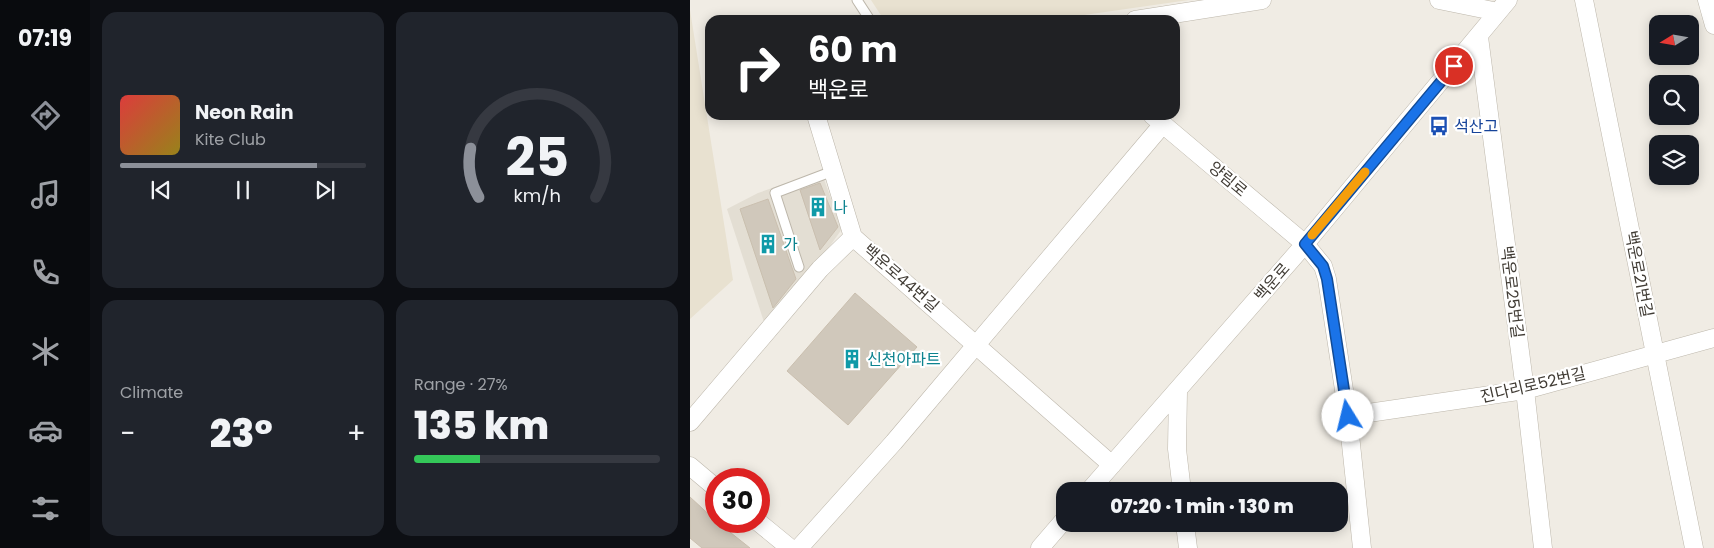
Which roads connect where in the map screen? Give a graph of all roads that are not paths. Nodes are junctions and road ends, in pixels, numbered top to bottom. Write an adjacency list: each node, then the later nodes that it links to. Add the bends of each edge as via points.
1 (857, 0): 7 (lane)
2 (1262, 0): 8 (street)
3 (1439, 0): 6 (street)
4 (1584, 0): 19 (street, 백운로21번길)
5 (1707, 0): 9 (street)
6 (1503, 6): 10 (street, 백운로)
7 (867, 15)
8 (1167, 15)
9 (1714, 25)
10 (1479, 37): 15 (street, 백운로); 20 (street, 백운로25번길)
11 (818, 120): 13 (street, 백운로44번길)
12 (1157, 120): 15 (street, 양림로); 18 (street, via 1077,227)
13 (833, 171): 14 (street, 백운로44번길); 16 (lane, via 775,193)
14 (854, 237): 18 (street, 백운로44번길); 23 (street, via 820,269)
15 (1305, 244): 21 (street, 백운로); 22 (street, 양림로, via 1323,266 1327,279)
16 (799, 267)
17 (1714, 338): 19 (street, 진다리로52번길)
18 (976, 344): 24 (street, 백운로44번길); 33 (street)
19 (1655, 355): 20 (street, 진다리로52번길); 38 (street, 백운로21번길)
20 (1525, 390): 22 (street, 진다리로52번길); 37 (street, 백운로25번길)
21 (1178, 391): 24 (street, 백운로); 28 (street, via 1177,449)
22 (1348, 416): 36 (street, 양림로)
23 (690, 422)
24 (1112, 465): 27 (street, 백운로)
25 (690, 466): 26 (street)
26 (705, 479)
27 (1097, 482)
28 (1181, 482)
29 (1056, 529): 34 (street)
30 (770, 532): 32 (street)
31 (1186, 532): 35 (street)
32 (790, 548)
33 (799, 548)
34 (1040, 548)
35 (1188, 548)
36 (1362, 548)
37 (1543, 548)
38 (1694, 548)

